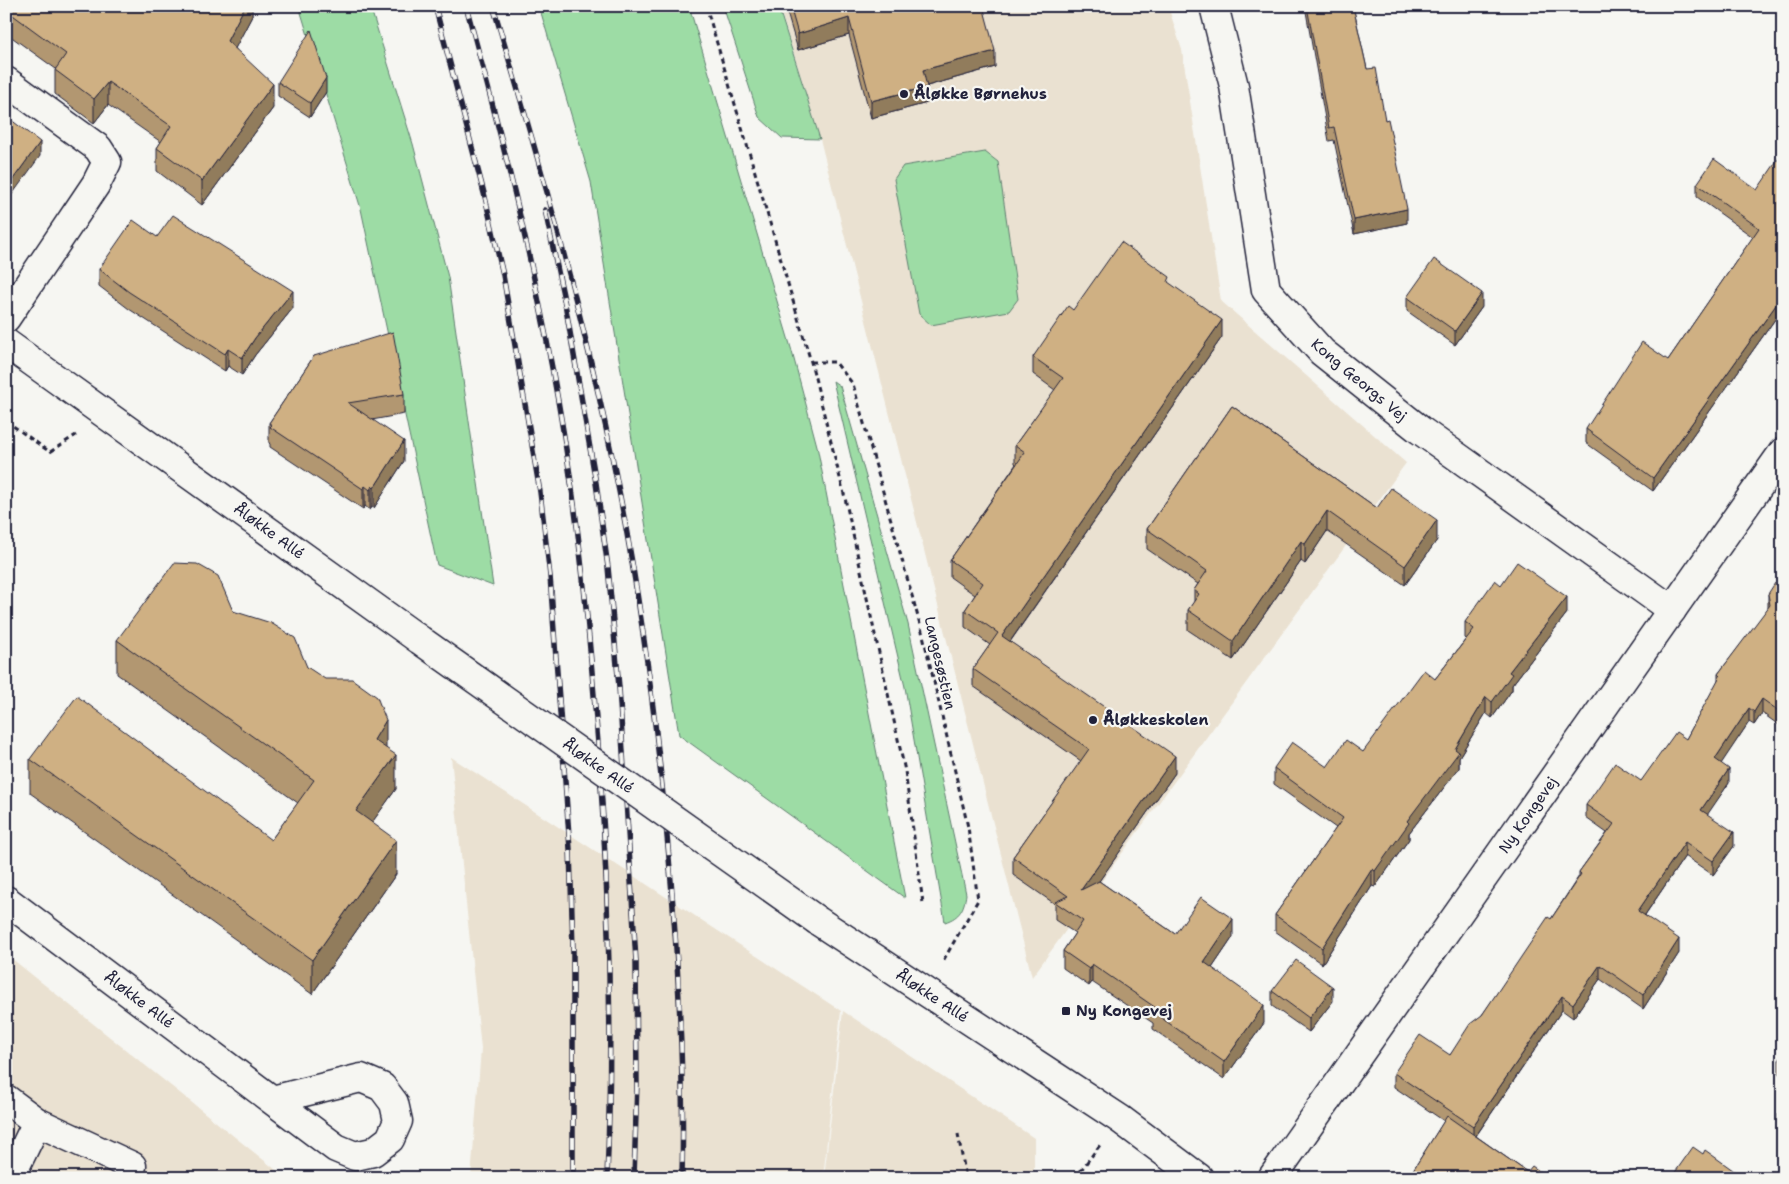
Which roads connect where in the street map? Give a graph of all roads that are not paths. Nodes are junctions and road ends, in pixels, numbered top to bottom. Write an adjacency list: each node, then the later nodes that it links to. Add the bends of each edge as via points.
1 (1214, 6): 6 (street, Kong Georgs Vej, via 1234,86 1266,290 1322,352 1420,430)
2 (6, 81): 3 (street, via 98,148 108,162)
3 (6, 318)
4 (6, 343): 13 (street, Åløkke Allé, bridge, via 818,921 1120,1119)
5 (1783, 452): 6 (street, Ny Kongevej)
6 (1672, 610): 14 (street, Ny Kongevej)
7 (6, 900): 9 (street, Åløkke Allé)
8 (6, 1098): 10 (street)
9 (272, 1100)
10 (37, 1122): 11 (street); 12 (street)
11 (132, 1166)
12 (10, 1178)
13 (1199, 1178)
14 (1272, 1178)

